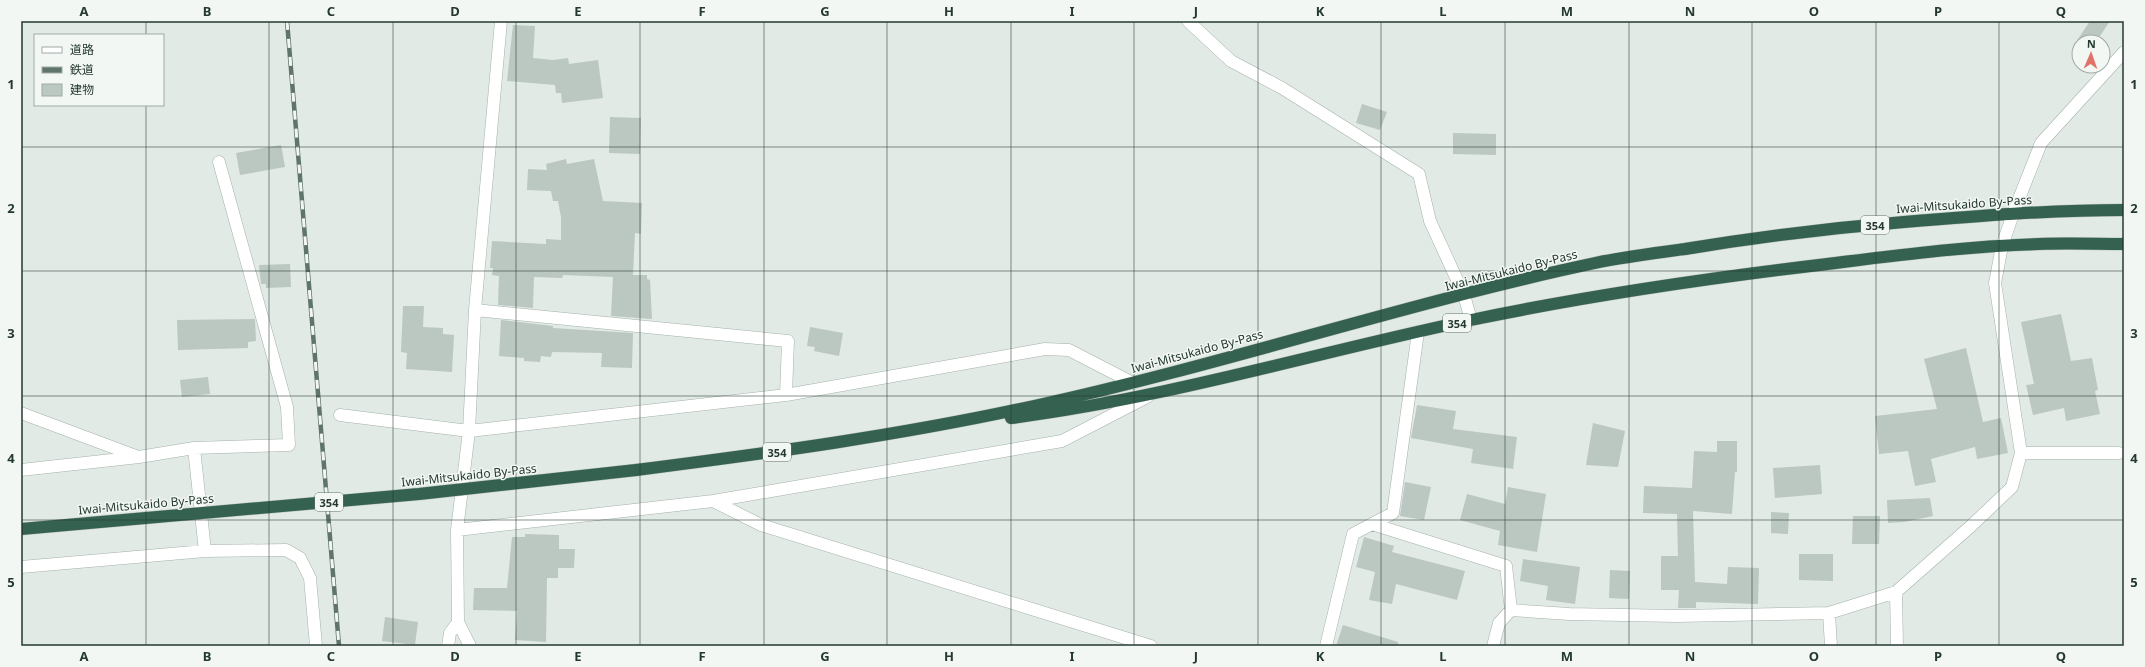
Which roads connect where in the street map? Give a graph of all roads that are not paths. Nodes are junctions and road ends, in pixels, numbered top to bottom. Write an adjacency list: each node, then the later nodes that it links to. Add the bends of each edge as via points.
1 (501, 21): 10 (street)
2 (1188, 21): 9 (street, via 1231,61 1282,88 1419,174 1430,221)
3 (2124, 52): 6 (street, via 2041,143)
4 (219, 162): 20 (street, via 287,407 289,445)
5 (2124, 210): 6 (highway, Iwai-Mitsukaido By-Pass / 354)
6 (2013, 214): 8 (street); 9 (highway, Iwai-Mitsukaido By-Pass / 354, via 1839,228 1738,240 1596,263)
7 (2124, 244): 8 (highway, Iwai-Mitsukaido By-Pass / 354)
8 (2002, 246): 11 (highway, Iwai-Mitsukaido By-Pass / 354, via 1953,249 1733,275 1628,290); 21 (street, via 1995,283)
9 (1464, 295): 11 (street); 13 (highway, Iwai-Mitsukaido By-Pass / 354)
10 (475, 310): 15 (street, via 788,341); 19 (street)
11 (1471, 320): 12 (highway, Iwai-Mitsukaido By-Pass / 354)
12 (1418, 332): 14 (highway, Iwai-Mitsukaido By-Pass / 354); 26 (street, via 1393,512)
13 (1132, 383): 15 (street, via 1069,350 1045,349); 18 (highway, Iwai-Mitsukaido By-Pass / 354)
14 (1152, 394): 18 (highway, Iwai-Mitsukaido By-Pass / 354, via 1052,413); 25 (street, via 1062,441)
15 (786, 395): 19 (street)
16 (21, 413): 23 (street)
17 (340, 415): 19 (street)
18 (917, 430): 27 (highway, Iwai-Mitsukaido By-Pass / 354, bridge, via 636,470 427,493)
19 (469, 431): 28 (street)
20 (194, 448): 23 (street); 29 (street)
21 (2021, 453): 22 (street); 31 (street, via 2012,487)
22 (2119, 453)
23 (139, 457): 24 (street)
24 (21, 470)
25 (713, 501): 28 (street); 38 (street, via 761,525)
26 (1372, 524): 32 (street, via 1506,566); 39 (street, via 1353,534)
27 (21, 529)
28 (457, 530): 34 (street)
29 (205, 551): 30 (street); 35 (street, via 286,550 300,558 310,578)
30 (21, 567)
31 (1896, 592): 33 (street); 42 (street)
32 (1511, 610): 33 (street, via 1569,614 1661,615); 40 (street, via 1499,623)
33 (1829, 613): 41 (street)
34 (458, 622): 36 (street, via 450,633); 37 (street)
35 (316, 646)
36 (448, 646)
37 (470, 646)
38 (1151, 646)
39 (1326, 646)
40 (1492, 646)
41 (1831, 646)
42 (1897, 646)

